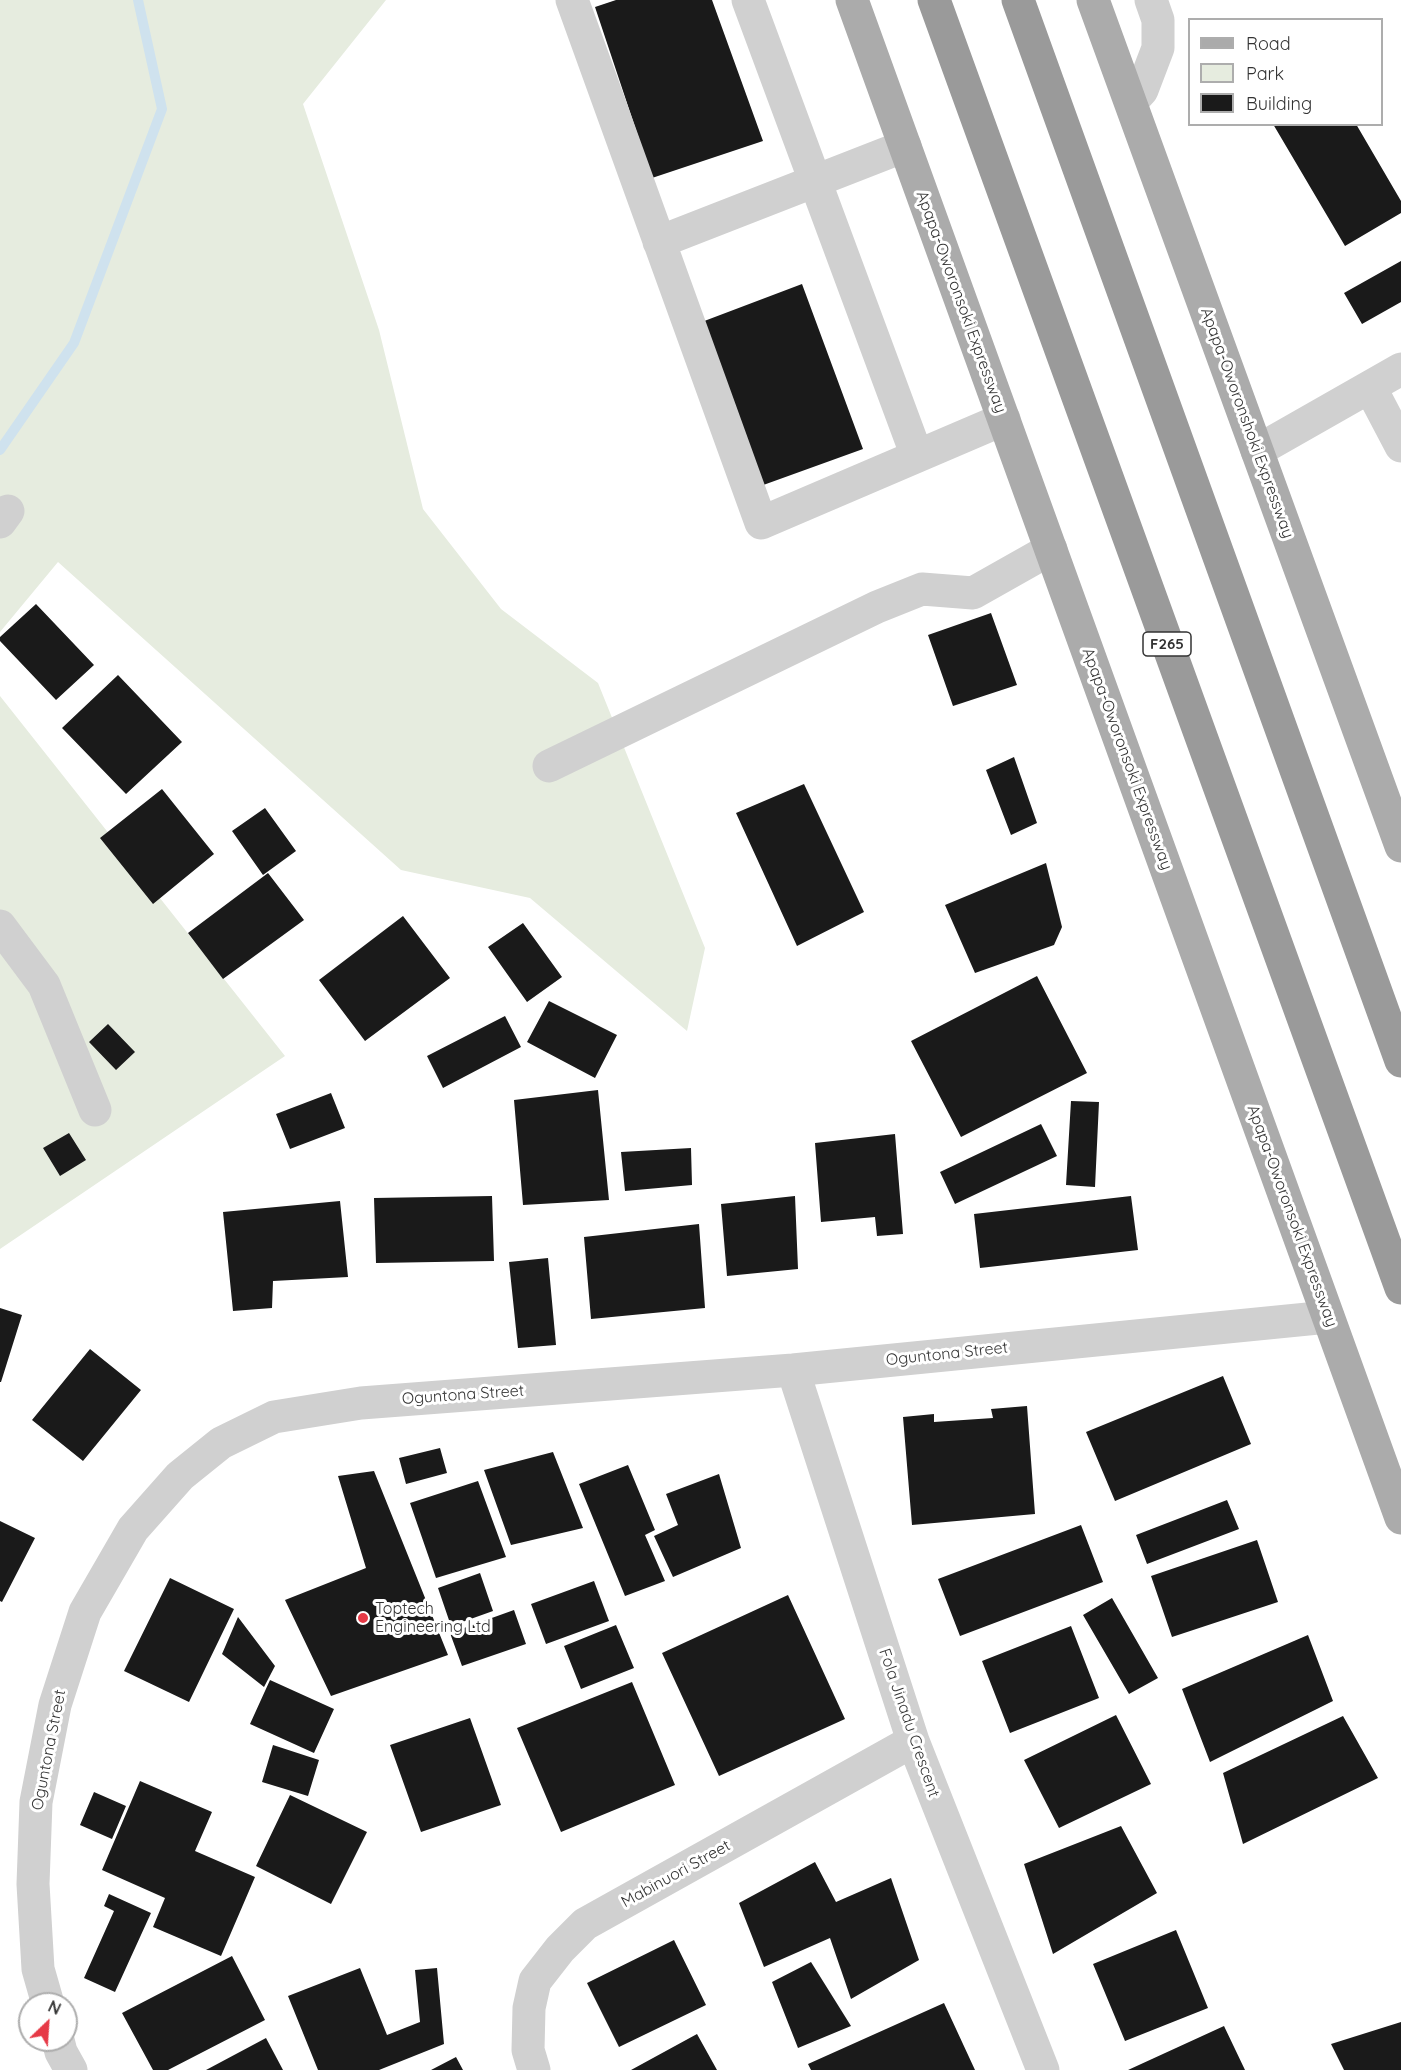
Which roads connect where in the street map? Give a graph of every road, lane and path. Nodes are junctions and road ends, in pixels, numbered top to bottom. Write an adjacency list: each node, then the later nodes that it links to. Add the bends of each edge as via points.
1 (572, 0): 11 (street)
2 (748, 0): 10 (street)
3 (852, 0): 9 (main road, Apapa-Oworonsoki Expressway)
4 (934, 0): 24 (highway, F265)
5 (1018, 0): 22 (highway)
6 (1093, 0): 8 (main road, Apapa-Oworonshoki Expressway)
7 (1151, 0): 8 (street, via 1158,20 1158,48 1142,90)
8 (1131, 102): 16 (main road, Apapa-Oworonshoki Expressway)
9 (905, 146): 10 (street); 14 (main road, Apapa-Oworonsoki Expressway)
10 (815, 182): 11 (street); 17 (street)
11 (659, 242): 17 (street, via 761,523)
12 (1401, 369): 13 (street)
13 (1370, 387): 15 (street); 16 (street)
14 (1004, 418): 17 (street); 18 (main road, Apapa-Oworonsoki Expressway)
15 (1401, 446)
16 (1257, 451): 20 (main road, Apapa-Oworonshoki Expressway)
17 (916, 456)
18 (1051, 549): 19 (street, via 973,593 922,588 878,607); 25 (main road, Apapa-Oworonsoki Expressway)
19 (549, 766)
20 (1401, 846)
21 (0, 926): 23 (street, via 44,985)
22 (1401, 1061)
23 (95, 1110)
24 (1401, 1288)
25 (1328, 1317): 26 (street, Oguntona Street); 27 (main road, Apapa-Oworonsoki Expressway)
26 (793, 1370): 28 (street, Fola Jinadu Crescent); 29 (street, Oguntona Street, via 361,1403 274,1417 221,1443 180,1476 133,1529 85,1612 55,1705 36,1802 33,1884 38,1969)
27 (1401, 1518)
28 (913, 1742): 32 (street, Mabinuori Street, via 585,1924 535,1981 528,2039); 33 (street, Fola Jinadu Crescent)
29 (45, 1992)
30 (61, 2052): 31 (street)
31 (71, 2070)
32 (534, 2070)
33 (1043, 2070)

